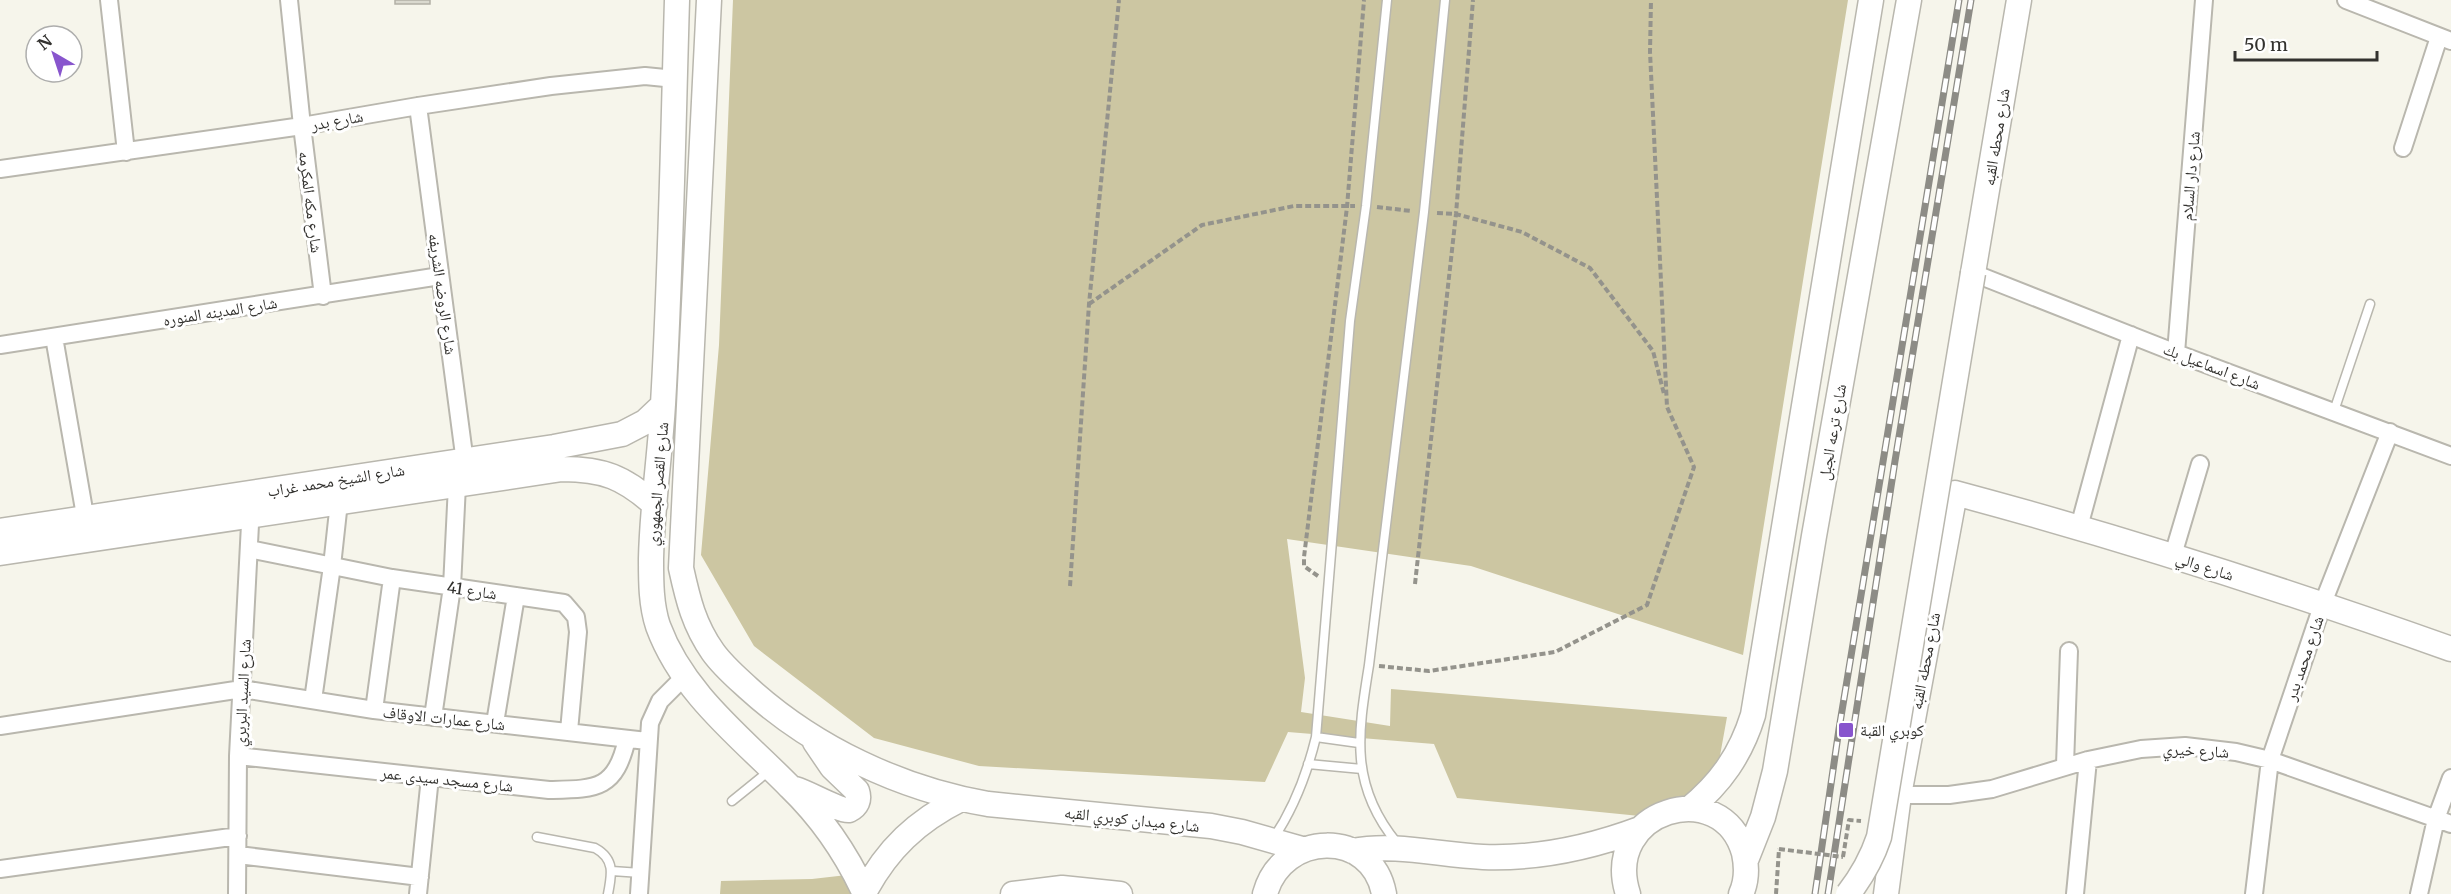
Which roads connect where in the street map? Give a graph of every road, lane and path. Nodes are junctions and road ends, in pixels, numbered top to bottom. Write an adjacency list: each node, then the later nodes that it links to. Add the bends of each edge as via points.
1 (109, 0): 21 (street)
2 (289, 0): 19 (street, شارع مكه المكرمه)
3 (677, 0): 17 (main road, شارع القصر الجمهوري)
4 (709, 0): 68 (main road, شارع القصر الجمهوري, via 681,568 692,613 714,654 759,698)
5 (1119, 0): 53 (path, via 1089,304)
6 (1364, 0): 51 (path, via 1347,207 1304,557 1308,571)
7 (1387, 0): 51 (lane, via 1350,321)
8 (1445, 0): 59 (lane, via 1424,212)
9 (1473, 0): 52 (path, via 1456,214)
10 (1651, 0): 59 (path, via 1650,52 1667,407 1694,467 1647,605 1555,652 1429,671)
11 (1871, 0): 44 (main road, شارع ترعه الجبل)
12 (1909, 0): 45 (main road, شارع ترعه الجبل)
13 (2019, 0): 23 (main road, شارع محطه القبه)
14 (2204, 0): 30 (street, شارع دار السلام)
15 (2346, 0): 16 (street)
16 (2447, 36): 20 (street)
17 (675, 79): 18 (street, شارع بدر, via 615,78); 31 (main road, شارع القصر الجمهوري)
18 (418, 106): 19 (street, شارع بدر); 24 (street, شارع الروضه الشريفه)
19 (302, 126): 21 (street, شارع بدر); 25 (street, شارع مكه المكرمه)
20 (2403, 147)
21 (126, 152): 22 (street, شارع بدر)
22 (0, 169)
23 (1973, 273): 27 (street, شارع اسماعيل بك); 115 (main road, شارع محطه القبه, bridge, via 1879,837 1872,858)
24 (440, 276): 25 (street, شارع المدينه المنوره); 36 (street, شارع الروضه الشريفه)
25 (323, 296): 28 (street, شارع المدينه المنوره)
26 (2370, 304): 32 (lane)
27 (2131, 335): 30 (street, شارع اسماعيل بك); 41 (street)
28 (54, 337): 29 (street, شارع المدينه المنوره); 42 (street)
29 (0, 345)
30 (2176, 353): 32 (street, شارع اسماعيل بك)
31 (663, 405): 36 (main road, شارع الشيخ محمد غراب, via 645,422 622,434); 40 (main road, شارع القصر الجمهوري)
32 (2334, 411): 33 (street, شارع اسماعيل بك)
33 (2390, 432): 34 (street, شارع اسماعيل بك); 56 (street, شارع محمد بدر)
34 (2451, 456)
35 (2200, 464): 48 (street)
36 (463, 476): 38 (main road, شارع الشيخ محمد غراب); 39 (main road, شارع الشيخ محمد غراب); 40 (main road, شارع الشيخ محمد غراب, via 587,469 613,475 636,487); 54 (street, شارع الروضه الشريفه)
37 (1955, 493): 41 (main road, شارع والي); 83 (main road, شارع محطه القبه)
38 (339, 502): 39 (main road, شارع الشيخ محمد غراب); 49 (street)
39 (251, 504): 42 (main road, شارع الشيخ محمد غراب); 46 (street, شارع السيد البربري)
40 (655, 505): 60 (main road, شارع القصر الجمهوري, via 651,591 658,626)
41 (2079, 526): 48 (main road, شارع والي)
42 (88, 529): 43 (main road, شارع الشيخ محمد غراب); 47 (main road, شارع الشيخ محمد غراب)
43 (0, 531)
44 (1785, 531): 45 (main road); 86 (main road, شارع ترعه الجبل, via 1757,699 1748,731 1724,774)
45 (1814, 536): 97 (main road, شارع ترعه الجبل, via 1770,794)
46 (249, 549): 49 (street, شارع 41); 61 (street, شارع السيد البربري)
47 (0, 553)
48 (2173, 555): 56 (main road, شارع والي)
49 (332, 566): 50 (street, شارع 41); 62 (street)
50 (392, 578): 54 (street, شارع 41); 63 (street)
51 (1327, 580): 69 (lane)
52 (1415, 584)
53 (1070, 586)
54 (452, 587): 55 (street, شارع 41); 64 (street, شارع الروضه الشريفه)
55 (516, 596): 65 (street); 67 (street, شارع 41, via 564,603 576,617 578,632)
56 (2323, 603): 57 (main road, شارع والي); 75 (street, شارع محمد بدر)
57 (2451, 649)
58 (2069, 651): 77 (street)
59 (1369, 665): 72 (lane)
60 (684, 676): 71 (street, via 660,701 650,723); 78 (main road, شارع القصر الجمهوري)
61 (242, 689): 62 (street, شارع عمارات الاوقاف); 66 (street, شارع عمارات الاوقاف); 73 (street, شارع السيد البربري)
62 (313, 700): 63 (street, شارع عمارات الاوقاف)
63 (374, 710): 64 (street, شارع عمارات الاوقاف)
64 (433, 717): 65 (street, شارع عمارات الاوقاف)
65 (495, 723): 67 (street, شارع عمارات الاوقاف)
66 (0, 726)
67 (568, 731): 70 (street, شارع عمارات الاوقاف)
68 (811, 736): 82 (main road, via 832,767 855,788 858,800 854,808 845,810); 84 (main road, شارع القصر الجمهوري, via 868,766)
69 (1316, 737): 72 (lane); 76 (lane)
70 (627, 739): 71 (street, شارع عمارات الاوقاف); 80 (street, شارع مسجد سيدى عمر, via 613,776 581,789 549,790)
71 (648, 741): 101 (street)
72 (1359, 743): 79 (lane)
73 (238, 756): 80 (street, شارع مسجد سيدى عمر); 90 (street, شارع السيد البربري)
74 (2088, 760): 75 (street, شارع خيري, via 2141,749 2185,746); 77 (street, شارع خيري); 118 (street)
75 (2270, 760): 88 (street, شارع خيري); 119 (street, شارع محمد بدر)
76 (1308, 764): 79 (lane); 92 (lane, via 1294,804)
77 (2066, 765): 83 (street, شارع خيري, via 1992,789 1949,795)
78 (772, 769): 82 (main road, شارع القصر الجمهوري); 85 (lane)
79 (1362, 769): 93 (lane, via 1379,819)
80 (429, 777): 102 (street)
81 (2451, 778): 88 (street)
82 (792, 789): 105 (main road, شارع القصر الجمهوري, via 840,849)
83 (1899, 795): 98 (main road, شارع محطه القبه)
84 (961, 799): 92 (main road, شارع ميدان كوبري القبه, via 1211,826); 105 (main road, via 903,837 875,872)
85 (732, 801)
86 (1689, 809): 89 (main road, via 1662,813); 97 (main road, via 1702,811 1726,824 1739,841)
87 (1849, 820): 114 (path, bridge, via 1843,857 1779,849)
88 (2444, 822): 120 (street)
89 (1640, 829): 93 (main road, via 1589,846 1537,855 1484,857); 113 (main road, via 1626,853 1624,880)
90 (238, 836): 96 (street, شارع السيد البربري); 99 (street)
91 (537, 837): 100 (lane, via 595,848 607,857)
92 (1272, 840): 94 (main road, شارع ميدان كوبري القبه)
93 (1400, 847): 95 (main road)
94 (1302, 849): 95 (main road, via 1327,845); 111 (main road, via 1273,873)
95 (1352, 851): 112 (main road, via 1372,867)
96 (238, 855): 102 (street); 106 (street, شارع السيد البربري)
97 (1746, 860): 104 (main road)
98 (1889, 864): 116 (main road, شارع محطه القبه); 117 (street)
99 (0, 869)
100 (612, 871): 101 (lane); 107 (lane)
101 (641, 873): 108 (street)
102 (419, 886)
103 (1055, 891): 109 (main road); 110 (main road)
104 (1743, 892)
105 (865, 893)
106 (237, 894)
107 (608, 894)
108 (639, 894)
109 (1013, 894)
110 (1120, 894)
111 (1265, 894)
112 (1384, 894)
113 (1628, 894)
114 (1776, 894)
115 (1848, 894)
116 (1886, 894)
117 (1897, 894)
118 (2075, 894)
119 (2254, 894)
120 (2419, 894)

